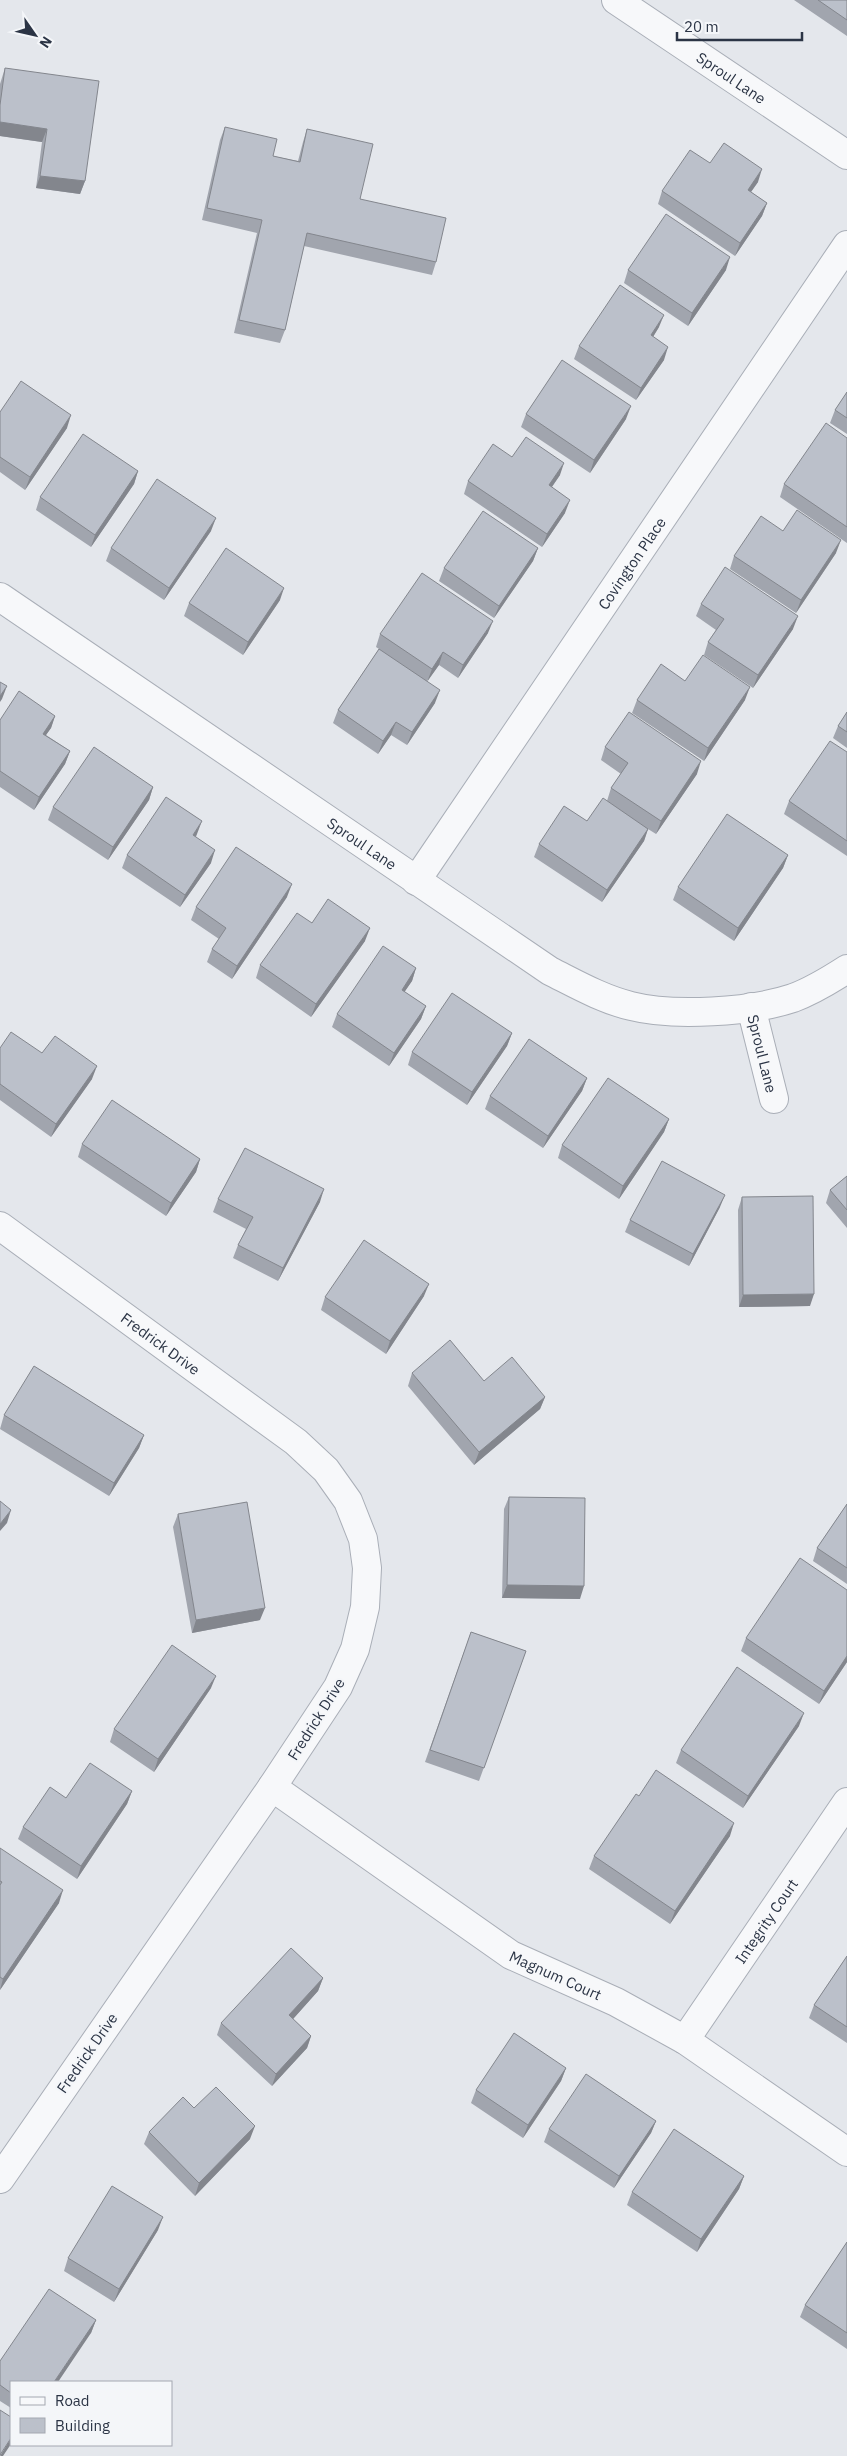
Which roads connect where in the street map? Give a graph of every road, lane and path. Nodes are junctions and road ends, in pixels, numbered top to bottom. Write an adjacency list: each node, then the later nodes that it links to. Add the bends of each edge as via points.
1 (616, 0): 2 (street, Sproul Lane)
2 (847, 154)
3 (847, 245): 5 (street, Covington Place)
4 (0, 597): 5 (street, Sproul Lane)
5 (416, 881): 7 (street, Sproul Lane, via 550,971 597,995 632,1006 672,1010 716,1011)
6 (847, 969): 7 (street, Sproul Lane, via 793,998)
7 (751, 1007): 8 (street, Sproul Lane)
8 (774, 1099)
9 (2, 1232): 10 (street, Fredrick Drive, via 296,1442 326,1470 348,1501 363,1539 367,1568 365,1607 355,1649 338,1687)
10 (272, 1787): 12 (street, Magnum Court, via 511,1955 616,2002); 14 (street, Fredrick Drive)
11 (847, 1802): 12 (street, Integrity Court)
12 (685, 2040): 13 (street, Magnum Court)
13 (847, 2152)
14 (0, 2179)

